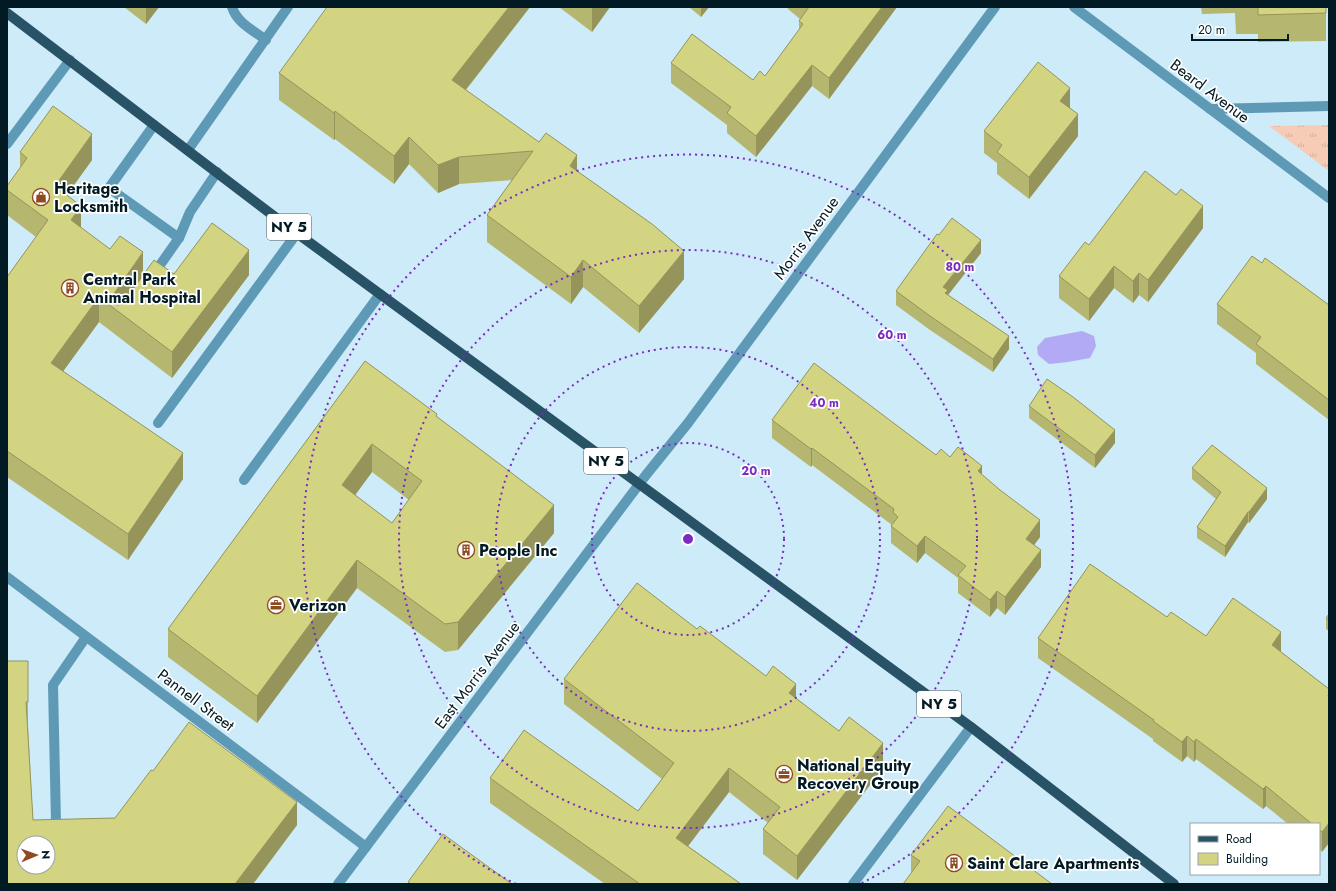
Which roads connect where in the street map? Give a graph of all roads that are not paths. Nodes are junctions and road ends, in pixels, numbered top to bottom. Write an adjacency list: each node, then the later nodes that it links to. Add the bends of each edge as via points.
1 (232, 7): 6 (street, via 242,23)
2 (288, 7): 6 (street)
3 (995, 7): 21 (street, Morris Avenue, via 688,423)
4 (1074, 7): 9 (street, Beard Avenue)
5 (7, 13): 7 (main road, NY 5)
6 (266, 40): 12 (street)
7 (70, 60): 10 (main road, NY 5); 11 (street)
8 (1329, 106): 9 (street)
9 (1210, 109): 14 (street, Beard Avenue)
10 (154, 125): 12 (main road, NY 5); 16 (street, via 109,188)
11 (7, 144)
12 (188, 150): 13 (main road, NY 5)
13 (217, 172): 15 (main road, NY 5); 16 (street, via 190,212)
14 (1329, 198)
15 (297, 233): 18 (main road, NY 5); 19 (street)
16 (179, 238): 17 (street)
17 (149, 281)
18 (380, 294): 20 (street); 21 (main road, NY 5)
19 (158, 423)
20 (244, 480)
21 (639, 485): 24 (main road, NY 5); 26 (street, East Morris Avenue)
22 (7, 577): 23 (street, Pannell Street)
23 (86, 637): 25 (street, via 53,685); 26 (street, Pannell Street)
24 (971, 727): 28 (street); 29 (main road, NY 5)
25 (56, 823)
26 (366, 846): 27 (street, East Morris Avenue)
27 (338, 884)
28 (853, 884)
29 (1174, 884)

